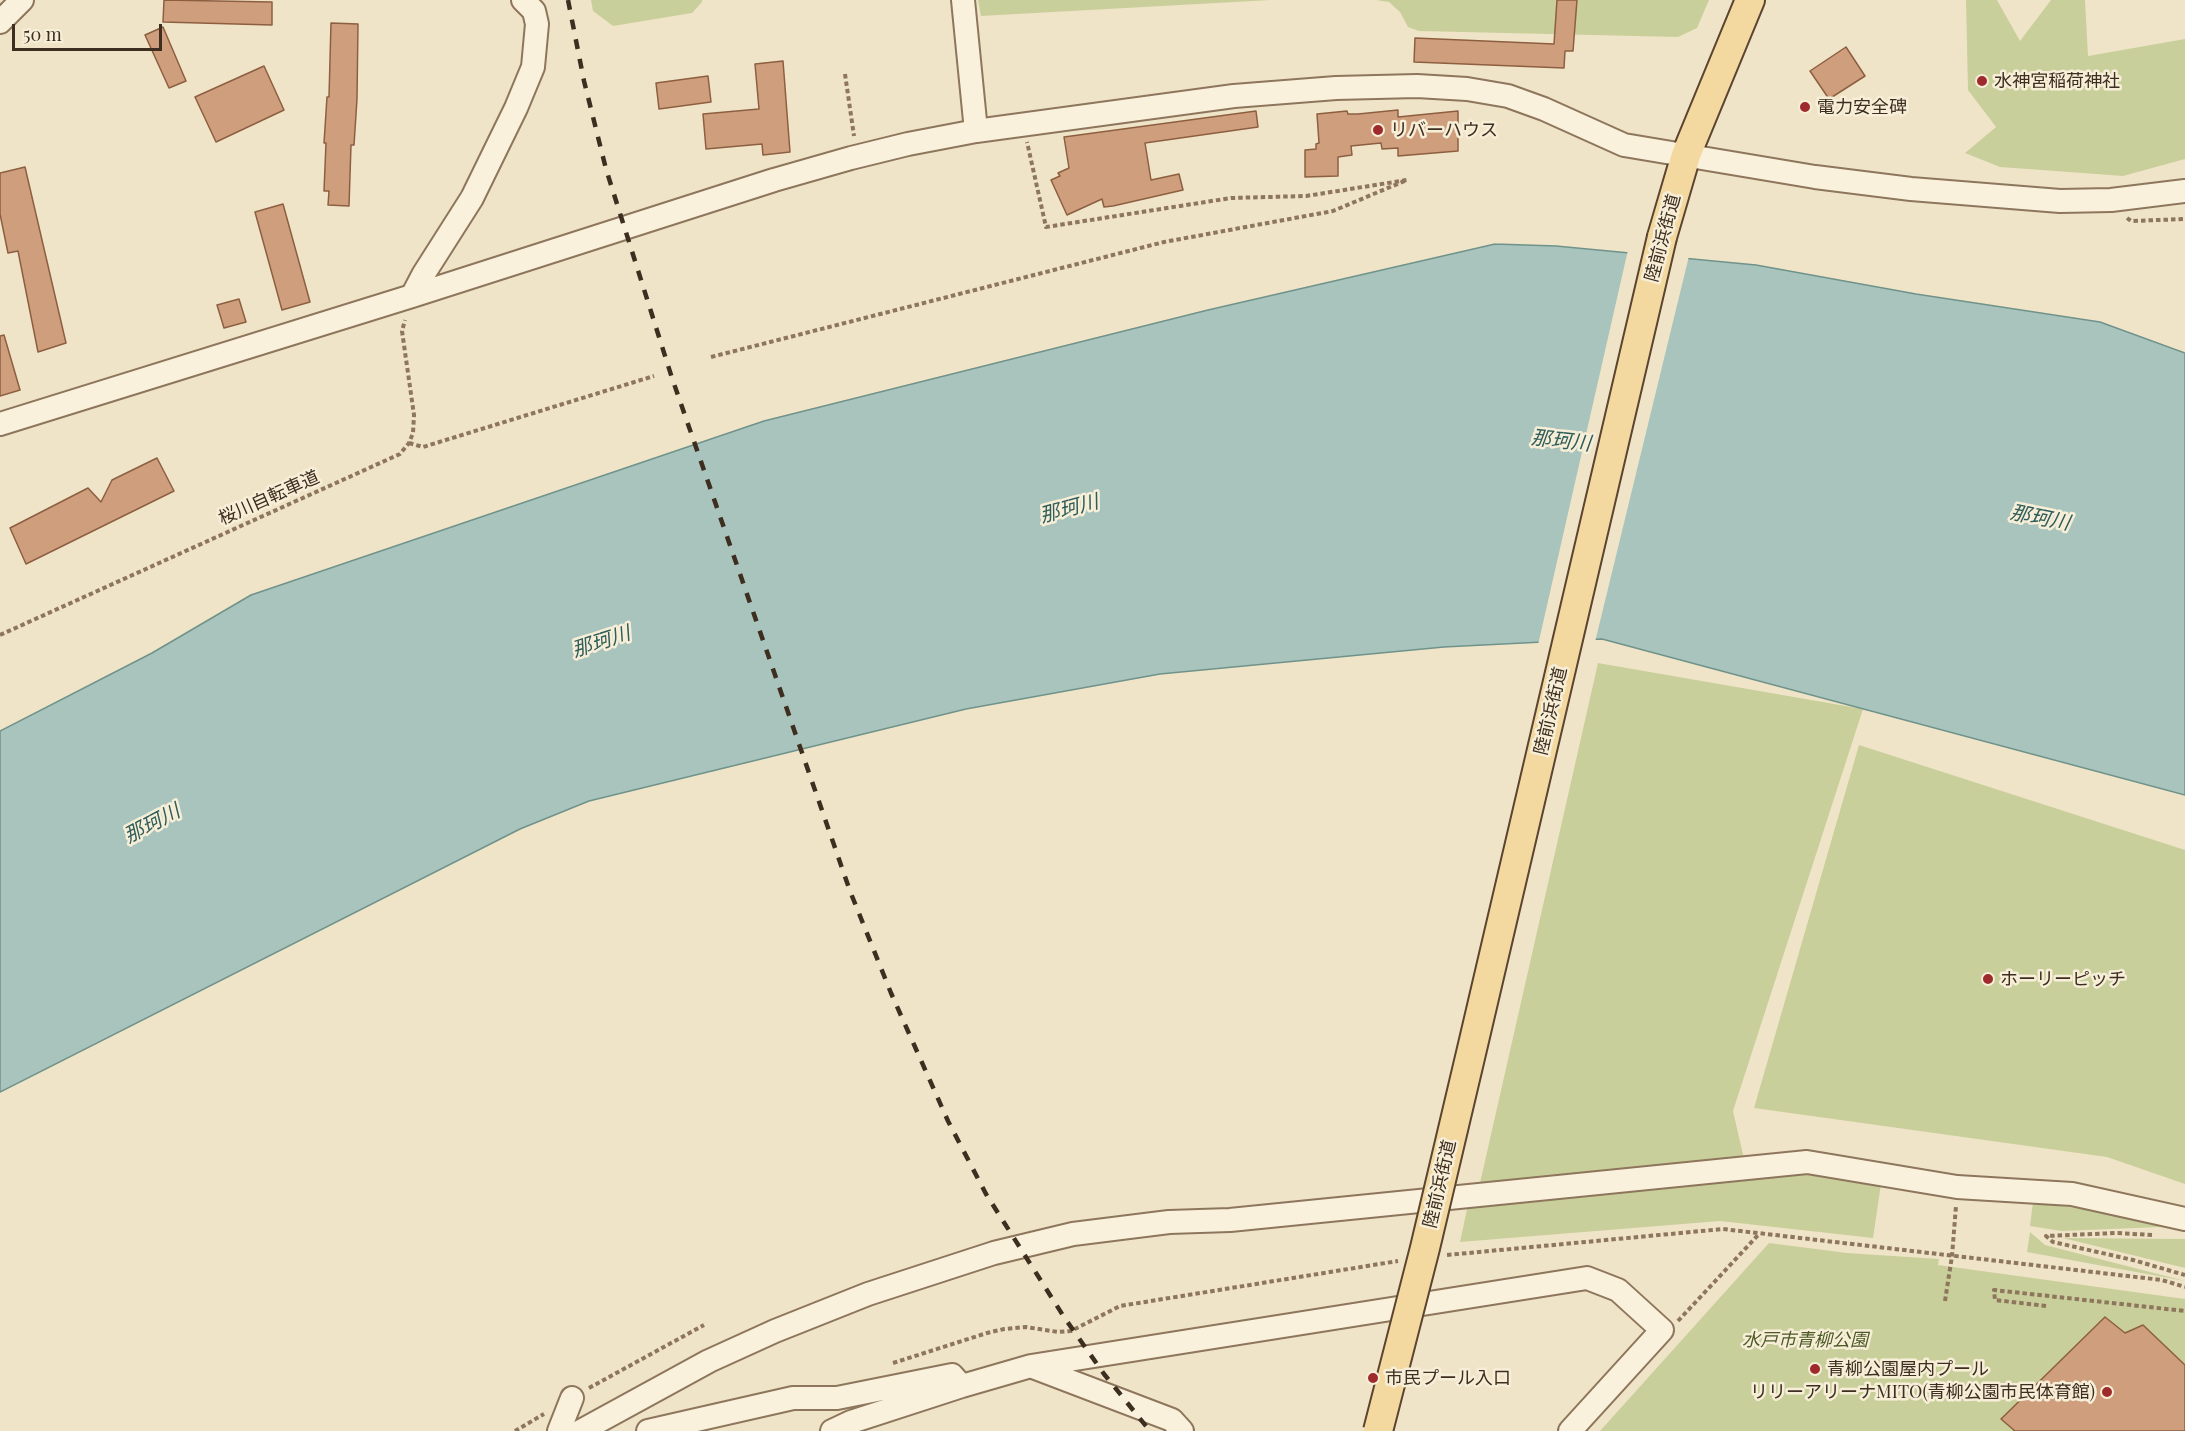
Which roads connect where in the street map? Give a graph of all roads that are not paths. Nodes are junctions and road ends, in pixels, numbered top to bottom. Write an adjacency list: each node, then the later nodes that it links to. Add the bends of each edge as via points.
1 (22, 0): 5 (street)
2 (523, 0): 9 (street, via 534,11 537,24 533,67 472,198)
3 (1750, 0): 7 (main road, 陸前浜街道)
4 (963, 4): 6 (street)
5 (0, 22)
6 (976, 130): 7 (street, via 1234,96 1336,87 1417,86 1467,89 1517,99 1624,145); 9 (street, via 774,180)
7 (1686, 155): 8 (street, via 1911,189 2060,201 2111,200); 20 (main road, 陸前浜街道, bridge, via 1662,237 1453,1131)
8 (2185, 191)
9 (412, 296): 10 (street)
10 (0, 424)
11 (2185, 1219): 17 (street, via 2072,1194 1958,1187 1808,1162 1073,1234 982,1257 868,1294 785,1327 709,1361)
12 (1031, 1366): 13 (street); 15 (street, via 1172,1420); 21 (street, via 1587,1278 1618,1290 1662,1330)
13 (962, 1386): 18 (street, via 952,1375 837,1398 793,1398); 19 (street)
14 (572, 1398): 16 (street)
15 (1177, 1430)
16 (559, 1431)
17 (581, 1431)
18 (648, 1431)
19 (832, 1431)
20 (1378, 1431)
21 (1570, 1431)

